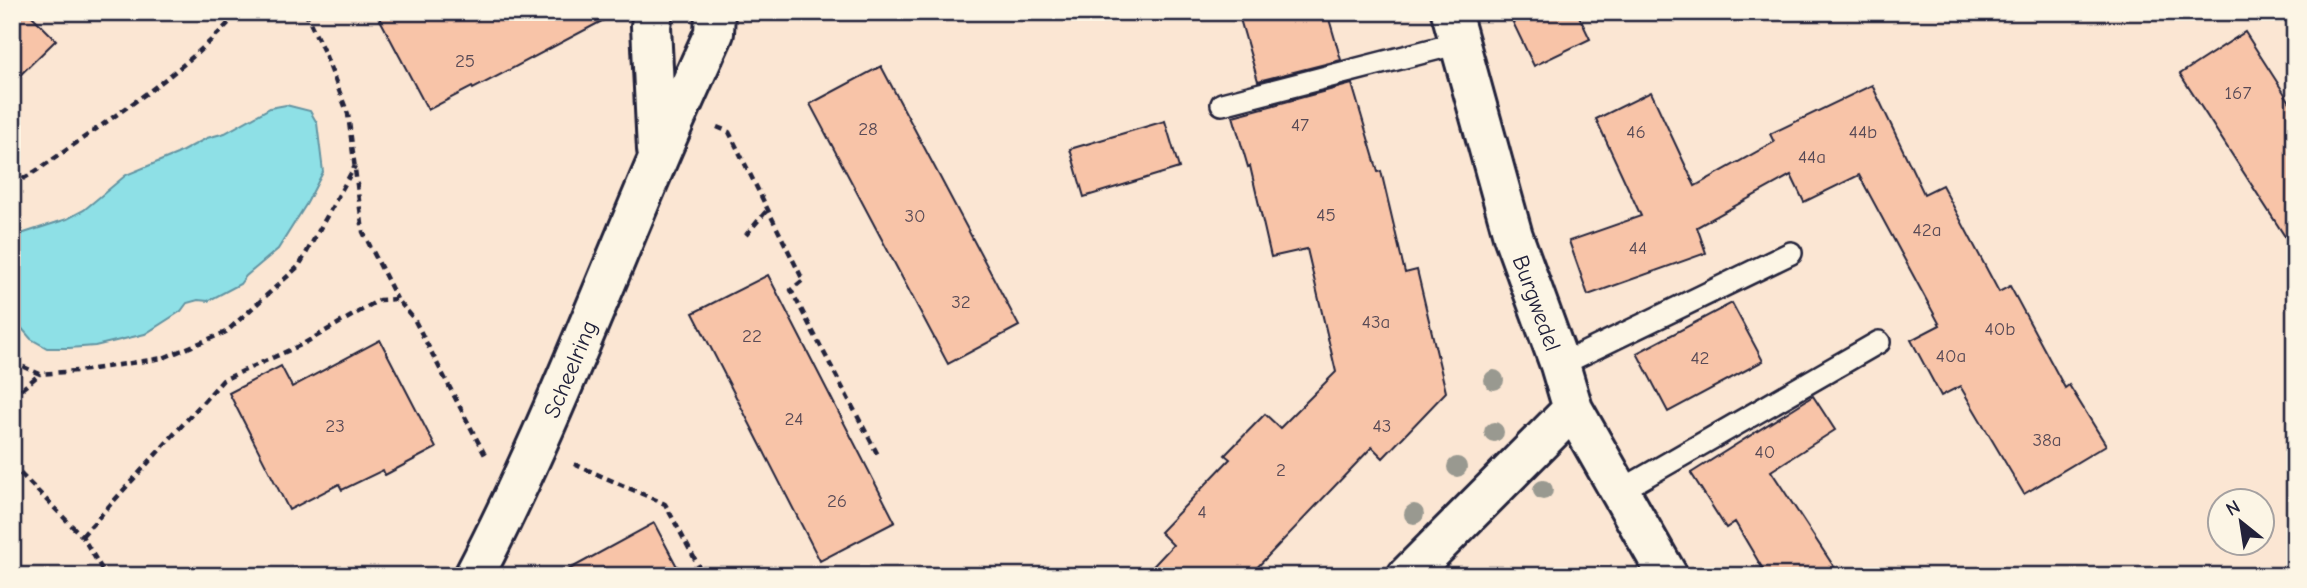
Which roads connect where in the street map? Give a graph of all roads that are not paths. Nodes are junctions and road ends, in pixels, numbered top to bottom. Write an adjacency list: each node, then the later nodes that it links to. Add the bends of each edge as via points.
1 (653, 12): 5 (street, Scheelring)
2 (715, 12): 5 (street, Scheelring, via 714,33)
3 (1455, 28): 4 (lane); 8 (street, Burgwedel, via 1513,236)
4 (1222, 104)
5 (658, 159): 11 (street, Scheelring, via 511,505)
6 (1791, 253): 8 (lane)
7 (1879, 342): 10 (lane)
8 (1560, 365): 9 (street, Burgwedel)
9 (1573, 409): 10 (street, Burgwedel); 12 (street)
10 (1620, 491): 13 (street, Burgwedel)
11 (474, 576)
12 (1407, 576)
13 (1668, 576)

